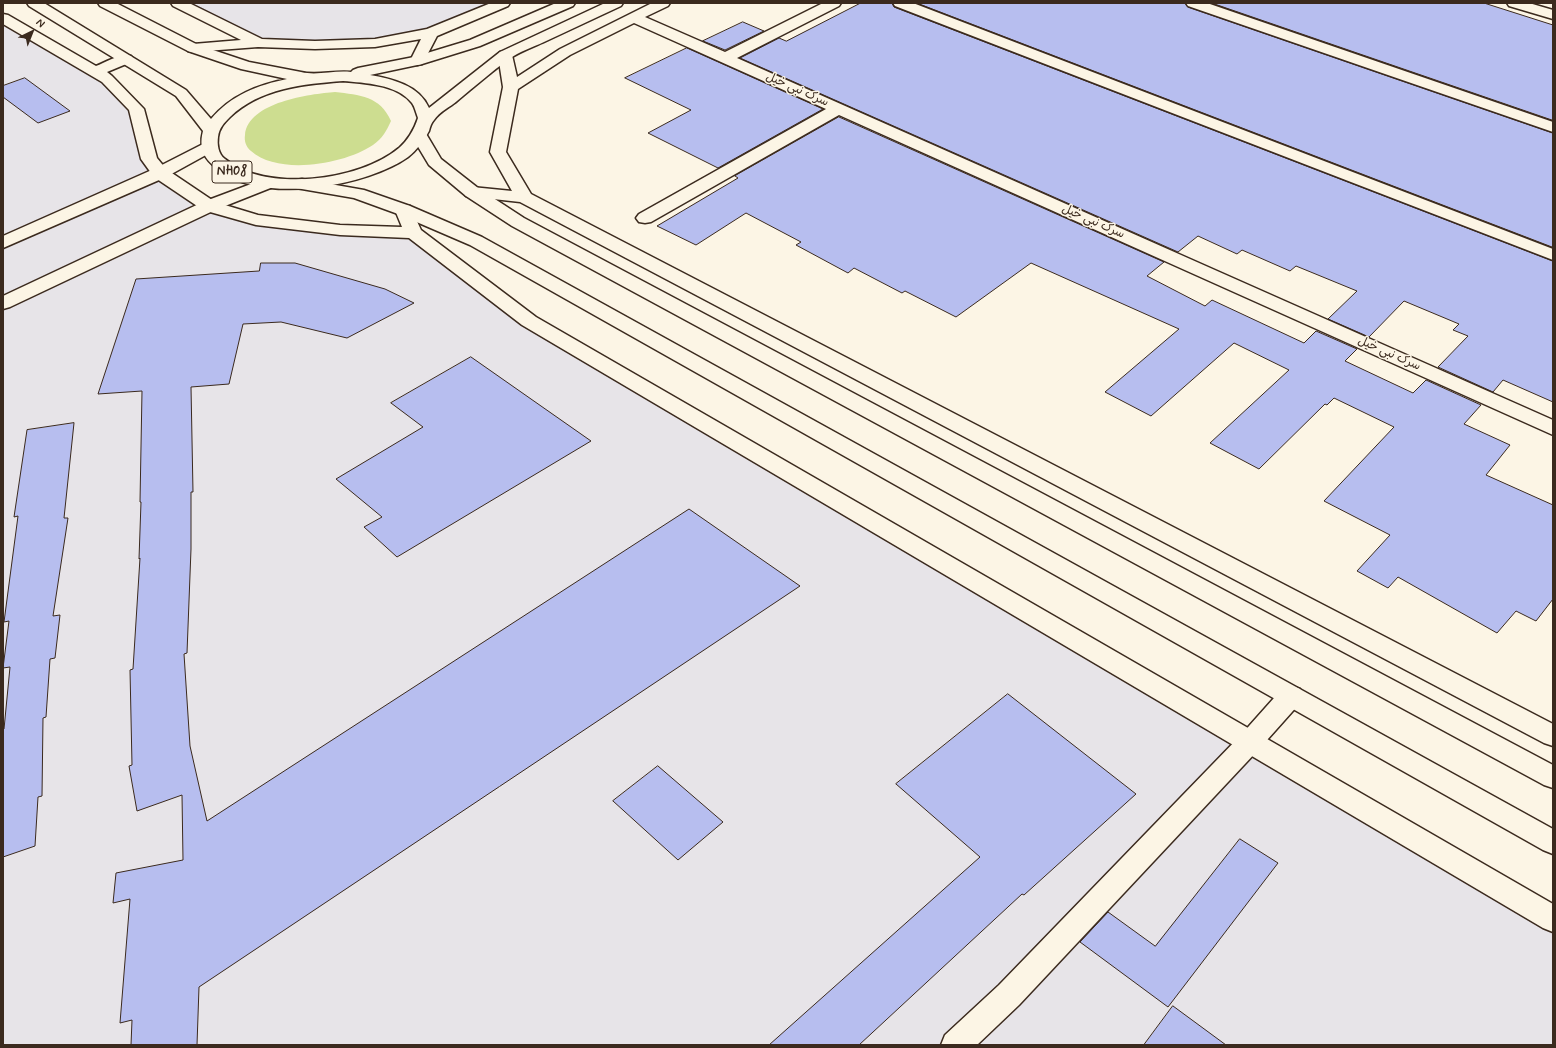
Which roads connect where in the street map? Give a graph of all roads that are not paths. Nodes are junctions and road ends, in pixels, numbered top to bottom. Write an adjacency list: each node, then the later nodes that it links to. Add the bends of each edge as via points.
1 (34, 3): 20 (main road)
2 (105, 3): 17 (main road)
3 (178, 3): 16 (main road)
4 (503, 3): 15 (main road)
5 (568, 3): 21 (main road, via 475,43)
6 (616, 3): 18 (main road, NH08)
7 (663, 3): 13 (main road)
8 (834, 3): 19 (main road)
9 (900, 3): 41 (main road)
10 (1193, 3): 28 (main road)
11 (1514, 3): 12 (main road)
12 (1553, 15)
13 (633, 17): 19 (main road, سرک نبی خیل); 25 (main road, via 565,52)
14 (3, 18): 22 (main road)
15 (431, 34): 16 (main road, via 375,43 315,45); 21 (main road)
16 (259, 42): 17 (main road)
17 (193, 48): 24 (main road, via 246,66)
18 (505, 55): 25 (main road); 27 (main road, NH08)
19 (725, 58): 26 (main road, سرک نبی خیل)
20 (126, 60): 22 (main road); 29 (main road, via 181,93)
21 (417, 61): 23 (main road)
22 (95, 72): 31 (main road, via 107,79 136,110 149,159)
23 (343, 76): 24 (main road); 27 (main road, via 375,80 401,88 418,102)
24 (310, 78): 29 (main road, via 247,97 225,112)
25 (511, 87): 35 (main road, via 498,152)
26 (838, 108): 38 (main road); 43 (main road, سرک نبی خیل)
27 (423, 126): 33 (main road, NH08, via 403,152 375,168 341,179); 34 (main road, via 435,162)
28 (1553, 127)
29 (211, 130): 30 (main road, NH08)
30 (209, 147): 31 (main road); 32 (main road, NH08, via 218,163 238,175)
31 (160, 174): 36 (main road); 40 (main road)
32 (267, 183): 33 (main road, NH08); 36 (main road)
33 (302, 184): 37 (main road, via 358,194)
34 (472, 192): 35 (main road); 47 (main road, via 525,226)
35 (524, 197): 45 (main road)
36 (210, 206): 39 (main road, via 256,220 340,230); 42 (main road)
37 (404, 210): 39 (main road); 44 (main road, via 476,241)
38 (645, 218)
39 (413, 233): 46 (main road, via 529,321)
40 (3, 243)
41 (1553, 255)
42 (3, 302)
43 (1553, 428)
44 (1291, 696): 46 (main road); 48 (main road)
45 (1553, 736)
46 (1250, 742): 49 (main road); 50 (main road, via 1008,995)
47 (1553, 777)
48 (1553, 842)
49 (1553, 918)
50 (956, 1045)

